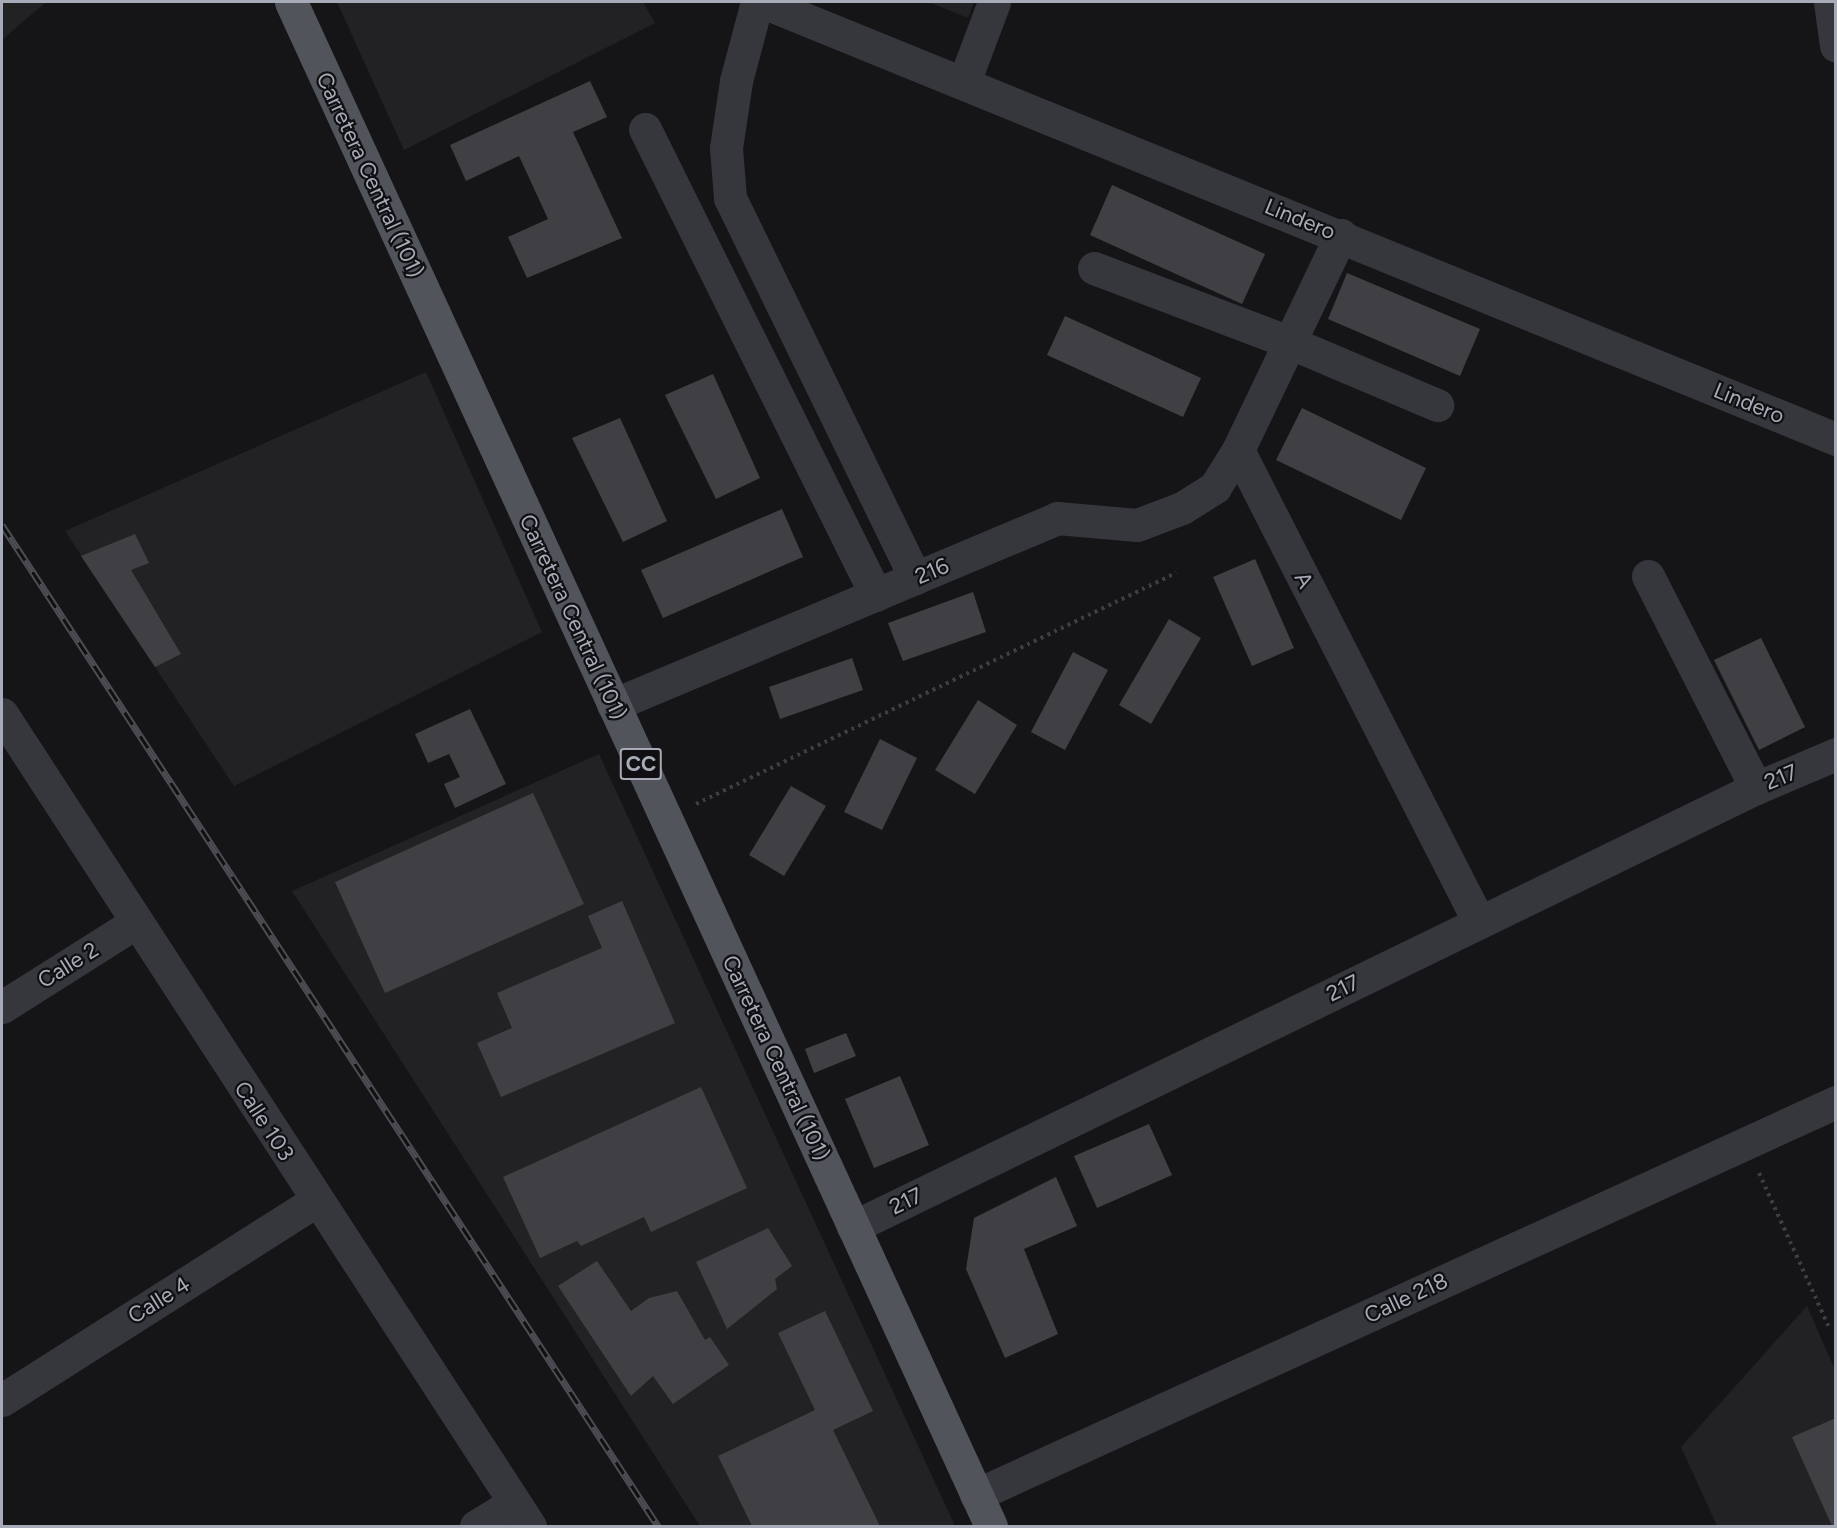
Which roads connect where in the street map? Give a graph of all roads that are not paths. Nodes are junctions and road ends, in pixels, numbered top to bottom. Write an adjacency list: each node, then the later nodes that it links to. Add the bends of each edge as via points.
1 (291, 2): 18 (main road, Carretera Central (101) / CC)
2 (757, 2): 16 (street, via 736,81 726,148 730,198)
3 (763, 2): 7 (street, Lindero)
4 (994, 2): 7 (street)
5 (1830, 2): 6 (street)
6 (1836, 46)
7 (963, 82): 9 (street, Lindero)
8 (645, 129): 17 (street)
9 (1341, 235): 11 (street); 13 (street, Lindero)
10 (1095, 268): 11 (street)
11 (1291, 344): 12 (street); 14 (street)
12 (1437, 405)
13 (1836, 439)
14 (1238, 450): 16 (street, 216, via 1215,486 1182,508 1137,525 1057,518); 22 (street, A)
15 (1648, 576): 21 (street)
16 (915, 578): 17 (street, 216)
17 (876, 595): 18 (street, 216)
18 (613, 705): 27 (main road, Carretera Central (101) / CC)
19 (2, 714): 23 (street, Calle 103)
20 (1836, 754): 21 (street, 217)
21 (1756, 788): 22 (street, 217)
22 (1479, 922): 27 (street, 217)
23 (135, 924): 24 (street, Calle 2); 26 (street, Calle 103)
24 (2, 1008)
25 (1836, 1102): 29 (street, Calle 218)
26 (316, 1201): 28 (street, Calle 4); 30 (street, Calle 103)
27 (853, 1227): 29 (main road, Carretera Central (101) / CC)
28 (2, 1400)
29 (976, 1495): 32 (main road, Carretera Central (101) / CC)
30 (522, 1515): 31 (street)
31 (476, 1527)
32 (991, 1527)

